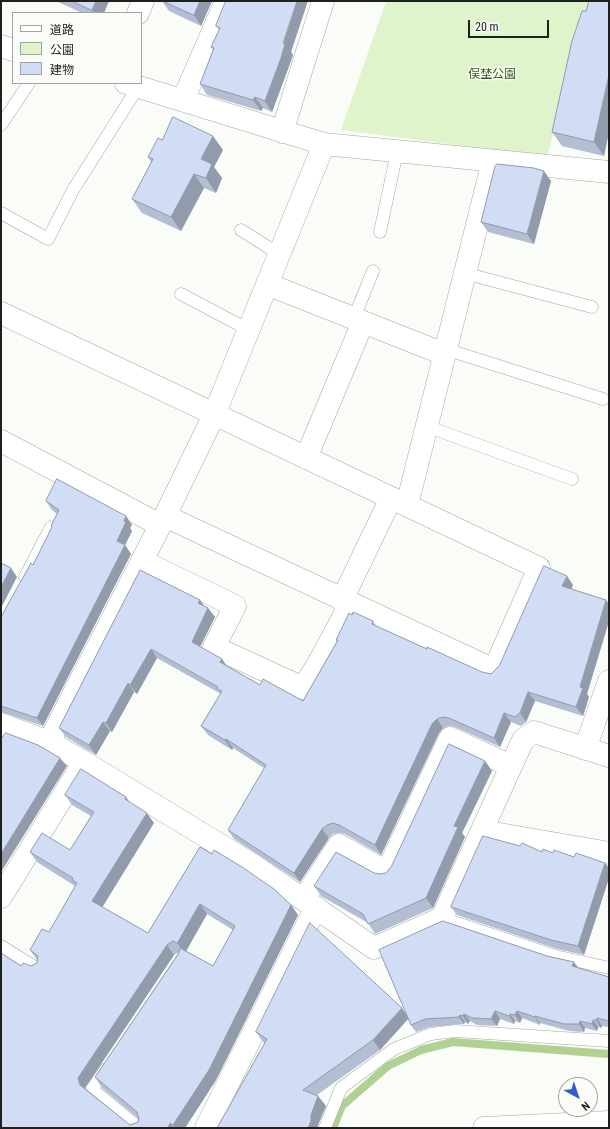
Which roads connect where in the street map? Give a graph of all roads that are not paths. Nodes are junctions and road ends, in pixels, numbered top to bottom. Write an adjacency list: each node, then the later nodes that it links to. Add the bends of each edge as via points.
1 (143, 1): 4 (street)
2 (226, 1): 9 (street)
3 (323, 1): 11 (street)
4 (138, 12)
5 (1, 46): 6 (street)
6 (12, 50)
7 (28, 84): 10 (lane)
8 (132, 85): 9 (street); 16 (lane, via 48,239)
9 (183, 100): 11 (street)
10 (1, 126)
11 (282, 132): 12 (street)
12 (324, 144): 13 (street); 19 (street)
13 (397, 152): 14 (street); 18 (lane)
14 (493, 161): 15 (street); 21 (street)
15 (609, 172)
16 (1, 213)
17 (241, 230): 19 (lane)
18 (380, 232)
19 (279, 254): 22 (street)
20 (373, 271): 26 (lane)
21 (464, 273): 24 (lane); 28 (street)
22 (267, 284): 26 (street); 27 (street)
23 (181, 294): 27 (lane)
24 (592, 306)
25 (1, 313): 30 (street)
26 (359, 320): 28 (street); 33 (street)
27 (249, 330): 30 (street)
28 (444, 351): 29 (lane); 31 (street)
29 (603, 399)
30 (214, 415): 33 (street); 36 (street)
31 (426, 426): 34 (lane); 35 (street)
32 (1, 441): 36 (street)
33 (306, 458): 35 (street)
34 (572, 479)
35 (399, 502): 40 (street); 40 (street, via 539,568 494,670)
36 (162, 520): 38 (street); 40 (street)
37 (51, 527): 39 (lane)
38 (142, 561): 40 (street, via 235,606 214,647 303,688 318,664); 43 (street)
39 (19, 589)
40 (346, 601)
41 (609, 681): 44 (street)
42 (6, 731): 43 (street)
43 (49, 742): 46 (street)
44 (585, 749): 45 (street); 47 (street, via 534,732 523,740)
45 (609, 756)
46 (84, 762): 50 (street); 51 (street)
47 (511, 766): 48 (street); 51 (street, via 450,738 387,872 339,845)
48 (482, 831): 49 (street); 52 (street)
49 (609, 853)
50 (1, 897)
51 (310, 903): 52 (street, via 374,948); 61 (street)
52 (442, 918): 54 (lane, via 555,956)
53 (1, 946): 55 (lane)
54 (609, 968)
55 (38, 970)
56 (609, 1041): 62 (lane, via 455,1030 431,1034 394,1049 341,1088)
57 (114, 1057): 60 (lane, via 92,1089)
58 (609, 1122): 59 (street)
59 (566, 1126): 63 (street)
60 (138, 1128)
61 (206, 1128)
62 (325, 1128)
63 (484, 1128)

